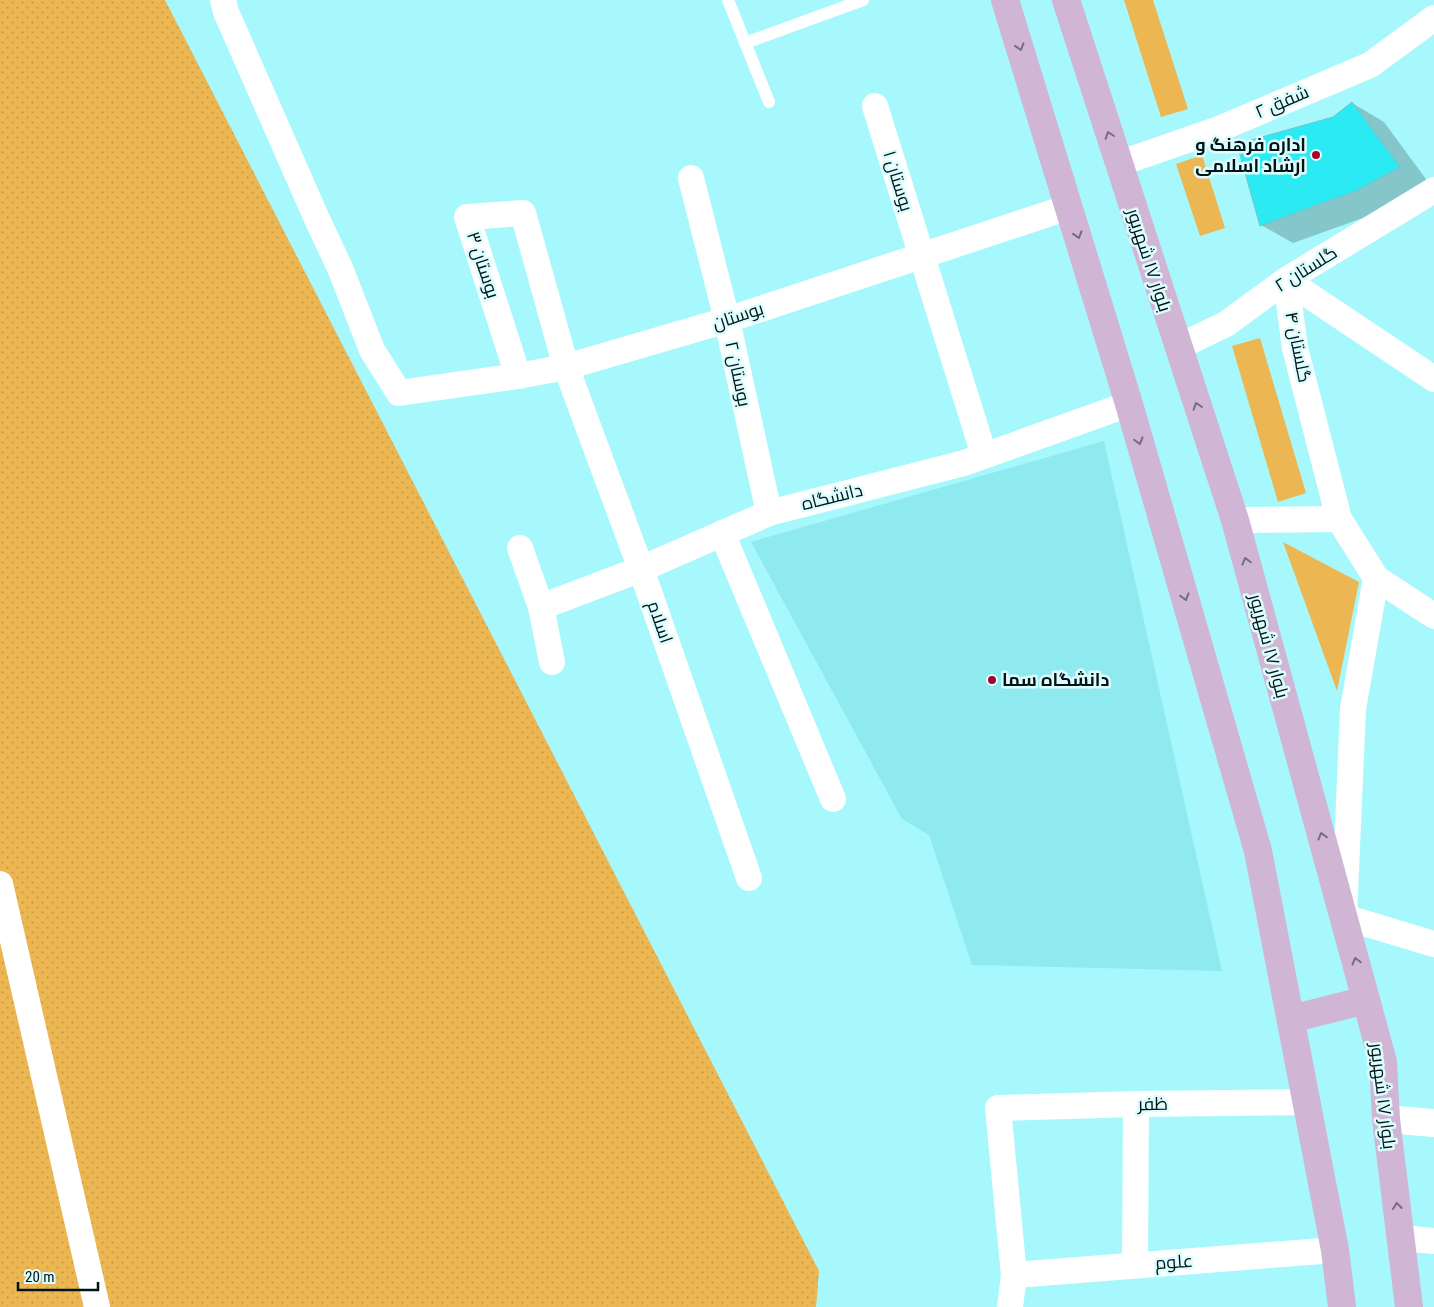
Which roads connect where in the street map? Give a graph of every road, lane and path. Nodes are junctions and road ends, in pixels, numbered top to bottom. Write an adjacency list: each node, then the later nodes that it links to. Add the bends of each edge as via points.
1 (223, 0): 19 (street, بوستان, via 340,268 372,350 399,393)
2 (728, 0): 7 (lane)
3 (863, 0): 7 (lane)
4 (1005, 0): 13 (main road, one-way to 13)
5 (1066, 0): 10 (main road, بلوار ١٧ شهریور, one-way to 5)
6 (1434, 18): 10 (street, شفق ۲, via 1370,65 1219,129)
7 (745, 43): 8 (lane)
8 (769, 102)
9 (875, 106): 14 (street, بوستان ۱)
10 (1118, 164): 17 (main road, بلوار ١٧ شهریور)
11 (690, 178): 16 (street, بوستان ۲)
12 (1434, 190): 15 (street, گلستان ۲)
13 (1069, 206): 14 (street, بوستان); 21 (main road, one-way to 21)
14 (921, 255): 16 (street, بوستان); 22 (street, بوستان ۱)
15 (1286, 280): 17 (street, گلستان ۲, via 1226,324); 20 (street, گلستان ۴); 24 (street, گلستان ۴, via 1295,348)
16 (727, 320): 18 (street, بوستان); 23 (street, بوستان ۲)
17 (1178, 347): 25 (main road, بلوار ١٧ شهریور, one-way to 17)
18 (566, 367): 19 (street, بوستان); 19 (street, بوستان ۳, via 523,213 468,217); 28 (street, اسلام)
19 (518, 376)
20 (1434, 380)
21 (1128, 404): 22 (street, دانشگاه); 39 (main road, one-way to 39, via 1258,850)
22 (984, 455): 23 (street, دانشگاه, via 964,463)
23 (768, 513): 26 (street, دانشگاه)
24 (1339, 519): 25 (street); 29 (street, گلستان ۴)
25 (1235, 520): 36 (main road, بلوار ١٧ شهریور, one-way to 25)
26 (722, 533): 28 (street, دانشگاه); 33 (street)
27 (520, 548): 30 (street)
28 (641, 569): 30 (street, دانشگاه); 34 (street, اسلام)
29 (1376, 578): 31 (street); 36 (street, via 1353,710)
30 (541, 607): 32 (street)
31 (1434, 616)
32 (552, 662)
33 (833, 799)
34 (749, 878)
35 (0, 884): 49 (street)
36 (1344, 916): 37 (street); 38 (main road, بلوار ١٧ شهریور, one-way to 36)
37 (1434, 944)
38 (1366, 1000): 39 (main road); 42 (main road, بلوار ١٧ شهریور, via 1383,1062)
39 (1291, 1019): 40 (main road)
40 (1307, 1102): 41 (street, ظفر); 46 (main road)
41 (1136, 1104): 47 (street); 48 (street, ظفر, via 998,1108)
42 (1386, 1119): 43 (street); 44 (main road, بلوار ١٧ شهریور, one-way to 42)
43 (1434, 1123)
44 (1401, 1238): 45 (street); 52 (main road, بلوار ١٧ شهریور)
45 (1434, 1241)
46 (1335, 1250): 47 (street, علوم); 51 (main road)
47 (1135, 1265): 48 (street, علوم)
48 (1014, 1275): 50 (street)
49 (97, 1307)
50 (1010, 1307)
51 (1342, 1307)
52 (1409, 1307)

